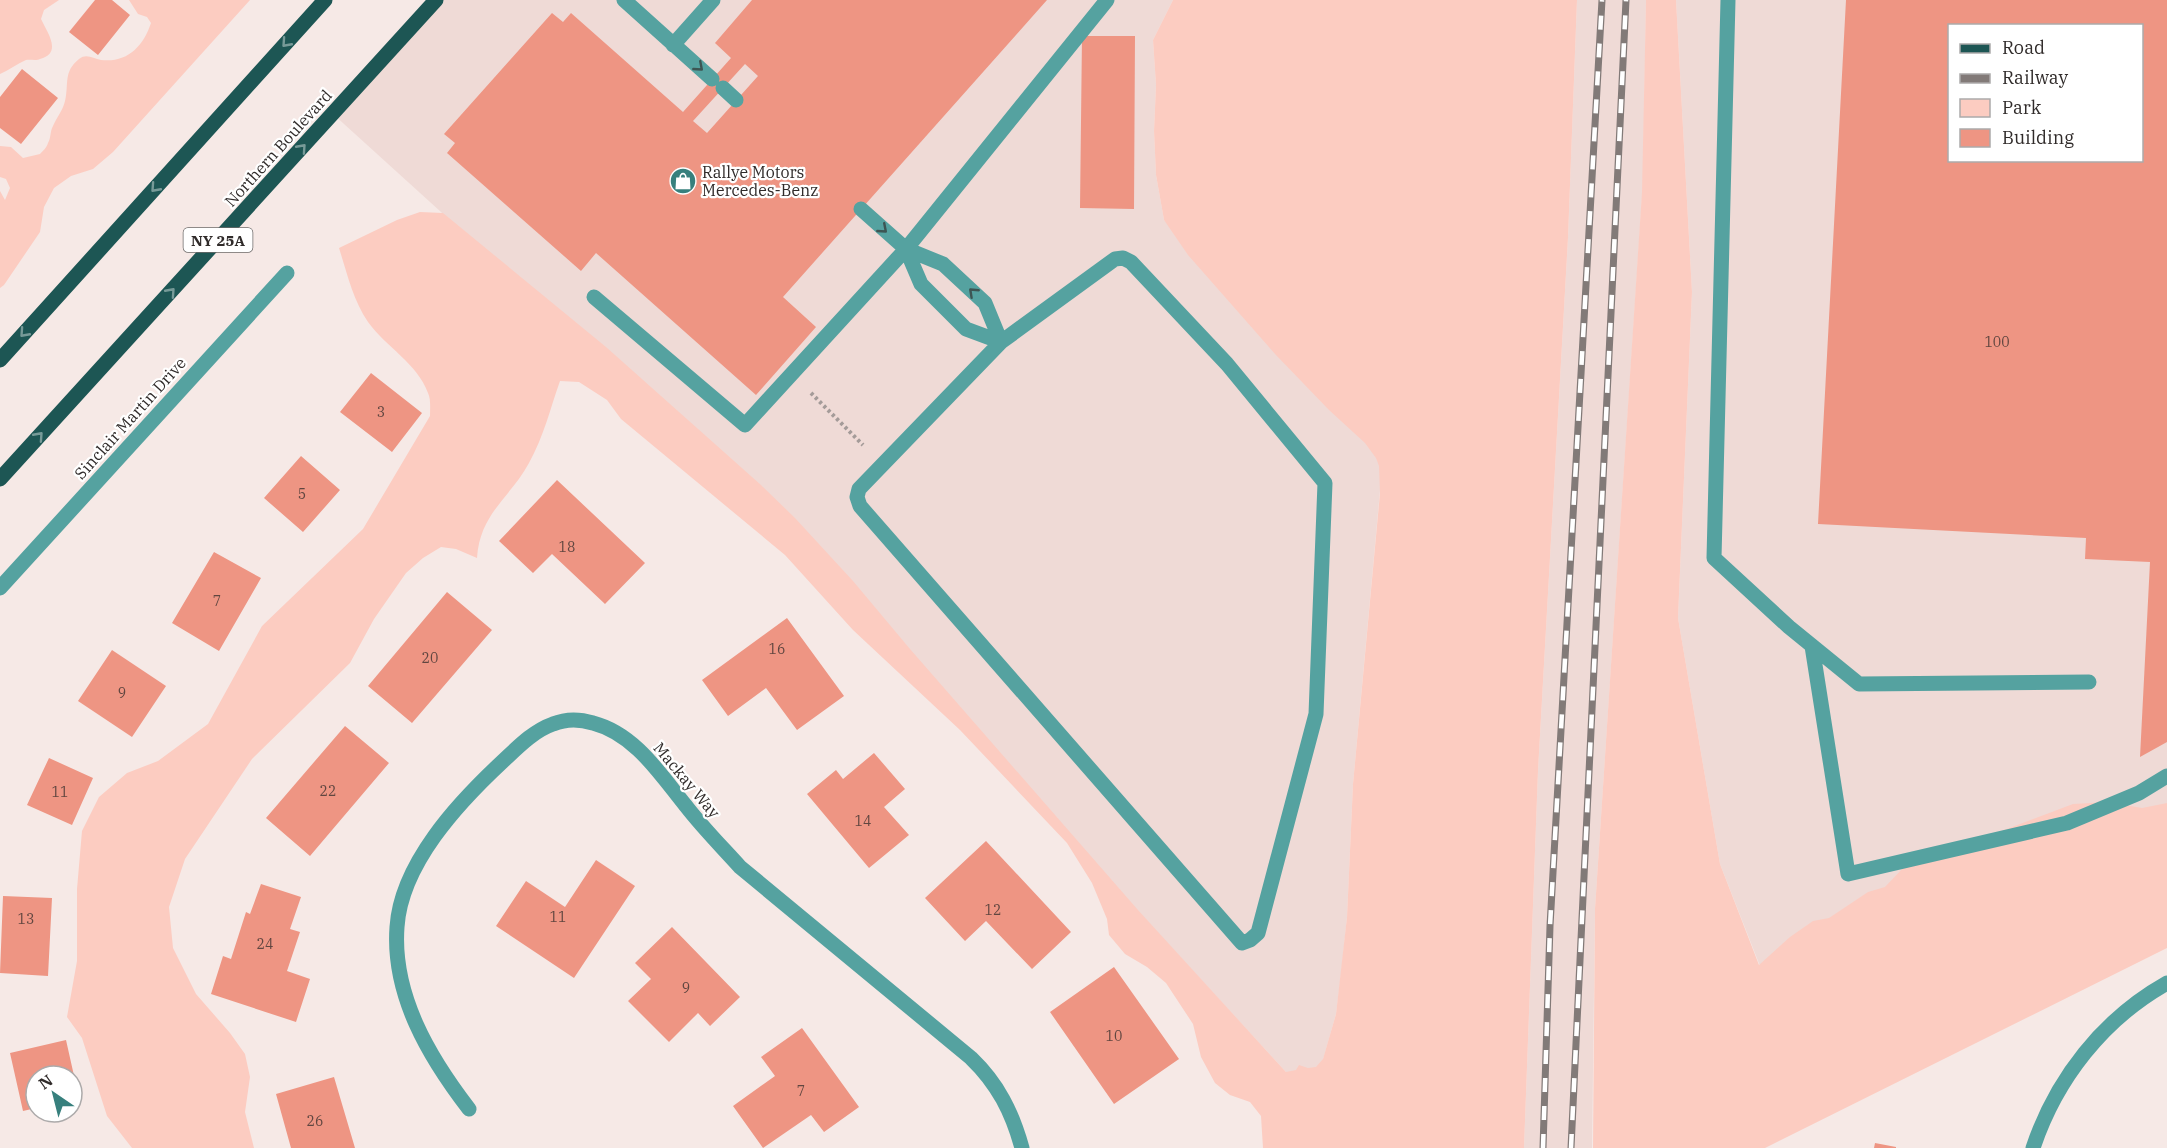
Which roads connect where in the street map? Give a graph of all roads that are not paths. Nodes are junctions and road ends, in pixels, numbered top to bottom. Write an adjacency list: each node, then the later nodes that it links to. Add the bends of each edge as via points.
1 (325, 0): 14 (main road, one-way to 14)
2 (436, 0): 15 (main road, Northern Boulevard / NY 25A, one-way to 2)
3 (624, 0): 7 (street)
4 (712, 0): 7 (street)
5 (1107, 0): 10 (street)
6 (1728, 0): 17 (street, via 1714,558)
7 (673, 45): 8 (street, one-way to 8)
8 (736, 100)
9 (861, 209): 10 (street, one-way to 10)
10 (906, 249): 12 (street, via 745,424); 13 (street, via 921,284 966,329); 13 (street, one-way to 10, via 985,303 943,264)
11 (287, 273): 16 (street, Sinclair Martin Drive)
12 (594, 297)
13 (1001, 342): 13 (street, via 860,489 860,506 1242,943 1250,940 1258,933 1316,714 1326,483 1227,364 1123,258 1115,259)
14 (0, 360)
15 (0, 479)
16 (0, 588)
17 (1812, 646): 18 (street, via 1859,684); 19 (street, via 1848,874 2067,823 2139,794)
18 (2089, 682)
19 (2167, 776)
20 (2167, 983): 23 (street, via 2119,1016 2080,1056 2042,1121)
21 (469, 1109): 22 (street, Mackay Way, via 436,1062 412,1015 397,958 399,909 416,868 474,788 538,731 564,720 579,720 608,728 629,741 741,867 987,1073 1009,1109)
22 (1022, 1148)
23 (2033, 1148)

